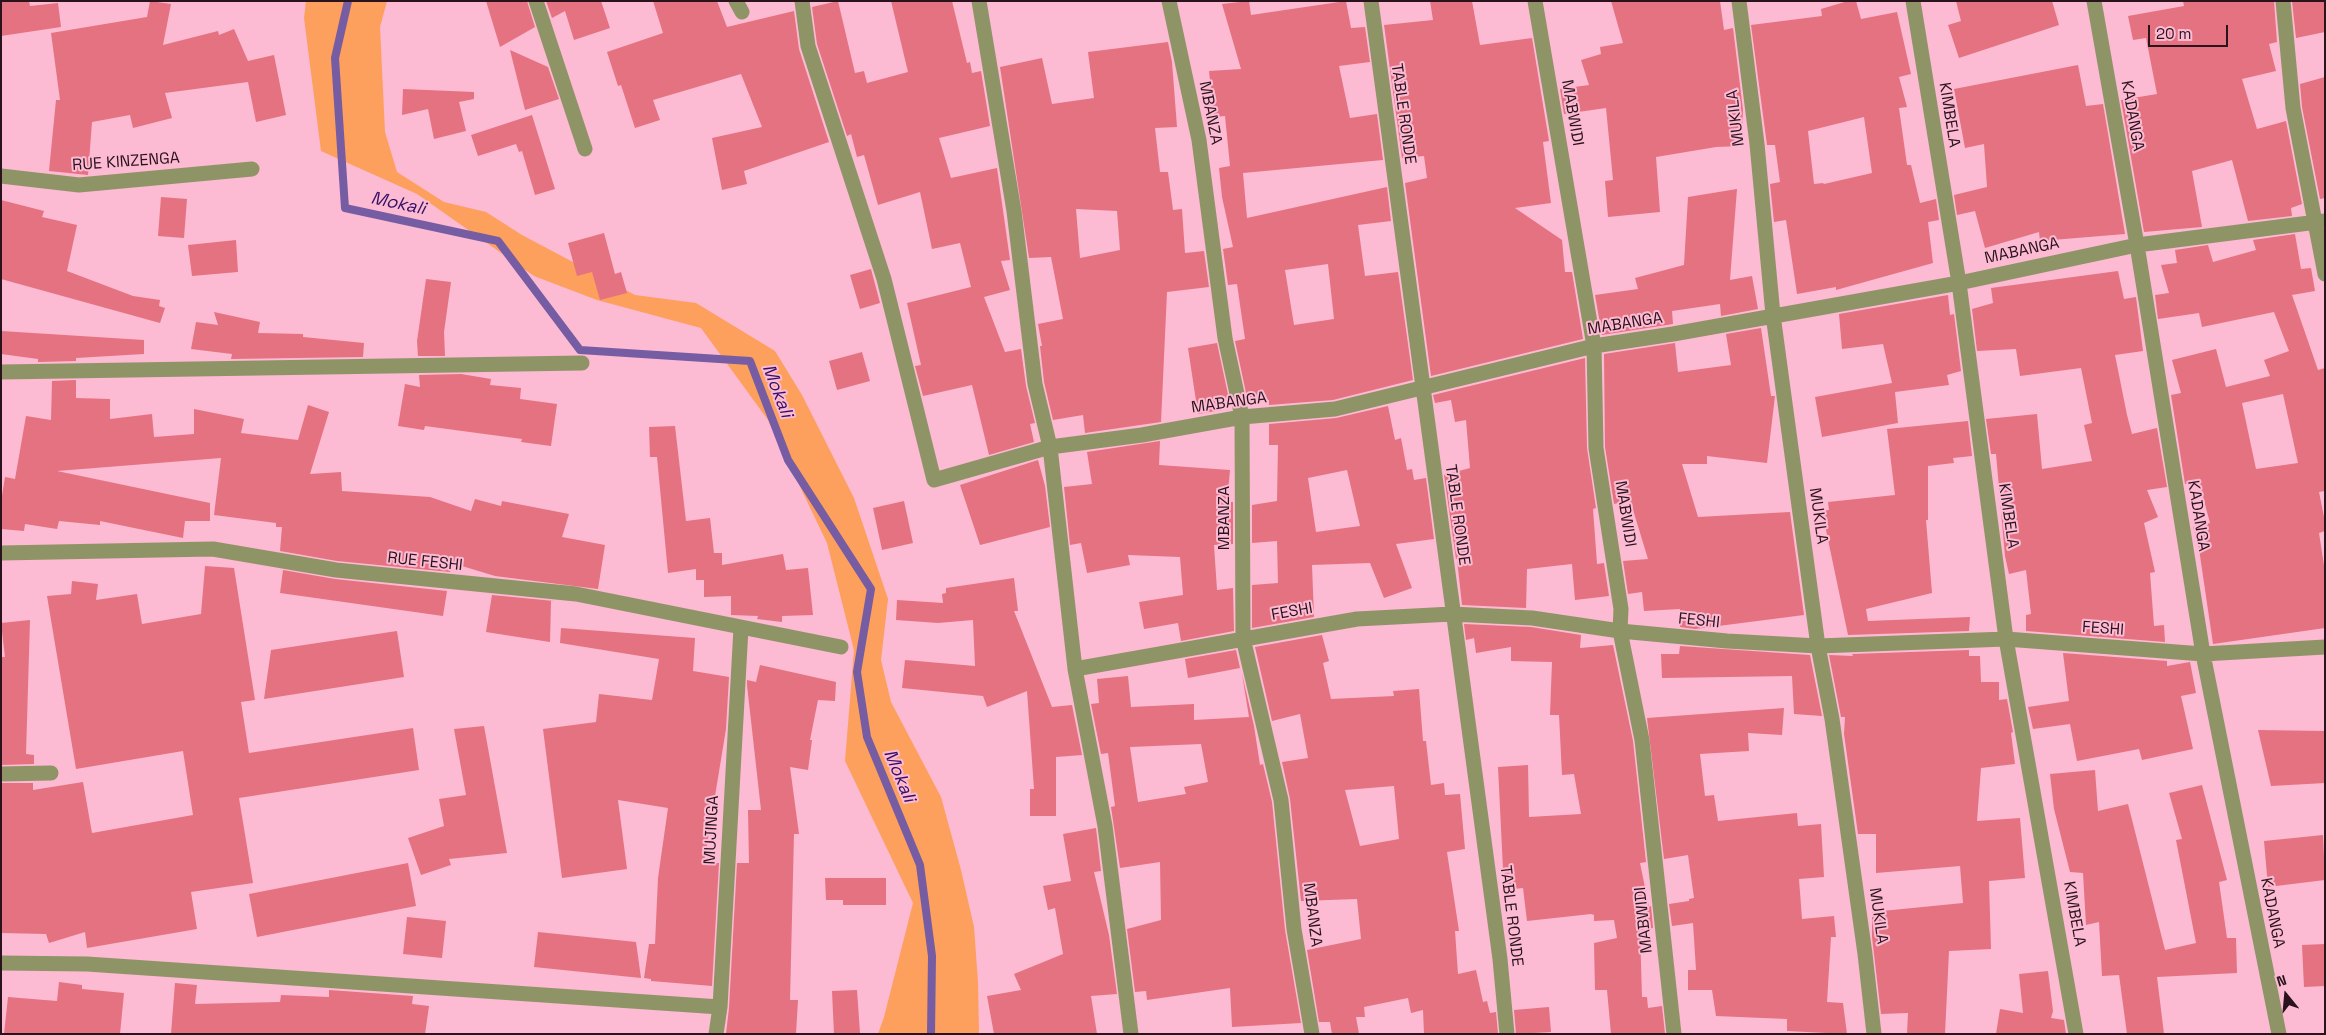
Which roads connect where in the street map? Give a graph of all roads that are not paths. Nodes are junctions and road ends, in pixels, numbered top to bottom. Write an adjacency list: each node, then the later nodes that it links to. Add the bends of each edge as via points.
1 (536, 1): 11 (street)
2 (802, 1): 24 (street, MABANGA, via 808,46 884,279 934,480)
3 (979, 1): 24 (street, via 1014,211 1035,384)
4 (1170, 1): 23 (street, MBANZA, via 1199,140 1225,338)
5 (1371, 1): 22 (street, TABLE RONDE)
6 (1535, 1): 19 (street, MABWIDI)
7 (1739, 1): 18 (street, MUKILA, via 1757,144)
8 (1913, 1): 17 (street, KIMBELA)
9 (2094, 1): 15 (street, KADANGA)
10 (2283, 1): 14 (street, via 2294,108)
11 (586, 149)
12 (252, 169): 13 (street, RUE KINZENGA, via 79,185)
13 (1, 176)
14 (2320, 222): 15 (street, MABANGA); 16 (street)
15 (2137, 245): 17 (street, MABANGA); 34 (street, KADANGA)
16 (2325, 274)
17 (1959, 283): 18 (street, MABANGA); 30 (street, KIMBELA)
18 (1773, 315): 19 (street, MABANGA); 31 (street, MUKILA)
19 (1594, 346): 22 (street, MABANGA); 28 (street, MABWIDI, via 1596,448 1621,609)
20 (582, 363): 21 (street)
21 (1, 372)
22 (1422, 388): 23 (street, MABANGA, via 1335,409); 26 (street, TABLE RONDE)
23 (1242, 417): 24 (street, MABANGA); 29 (street, MBANZA)
24 (1050, 447): 35 (street)
25 (1, 553): 27 (street, RUE FESHI, via 213,549 336,570 576,594)
26 (1452, 614): 28 (street, FESHI, via 1532,618); 29 (street, FESHI, via 1357,619); 43 (street, TABLE RONDE, via 1500,959)
27 (741, 628): 32 (street, RUE FESHI); 39 (street, MUJINGA)
28 (1620, 631): 31 (street, FESHI); 44 (street, MABWIDI, via 1642,740)
29 (1243, 638): 35 (street, FESHI); 42 (street, MBANZA, via 1281,800 1294,929)
30 (2006, 639): 31 (street, FESHI); 34 (street, FESHI); 46 (street, KIMBELA)
31 (1818, 646): 45 (street, MUKILA, via 1832,719 1866,954)
32 (841, 647)
33 (2325, 647): 34 (street, FESHI)
34 (2203, 654): 47 (street, KADANGA)
35 (1075, 669): 41 (street, via 1105,826)
36 (51, 773): 37 (street)
37 (1, 774)
38 (1, 964): 39 (street, via 87,964)
39 (720, 1007): 40 (street, MUJINGA)
40 (716, 1034)
41 (1131, 1034)
42 (1312, 1034)
43 (1507, 1034)
44 (1674, 1034)
45 (1874, 1034)
46 (2076, 1034)
47 (2279, 1034)

